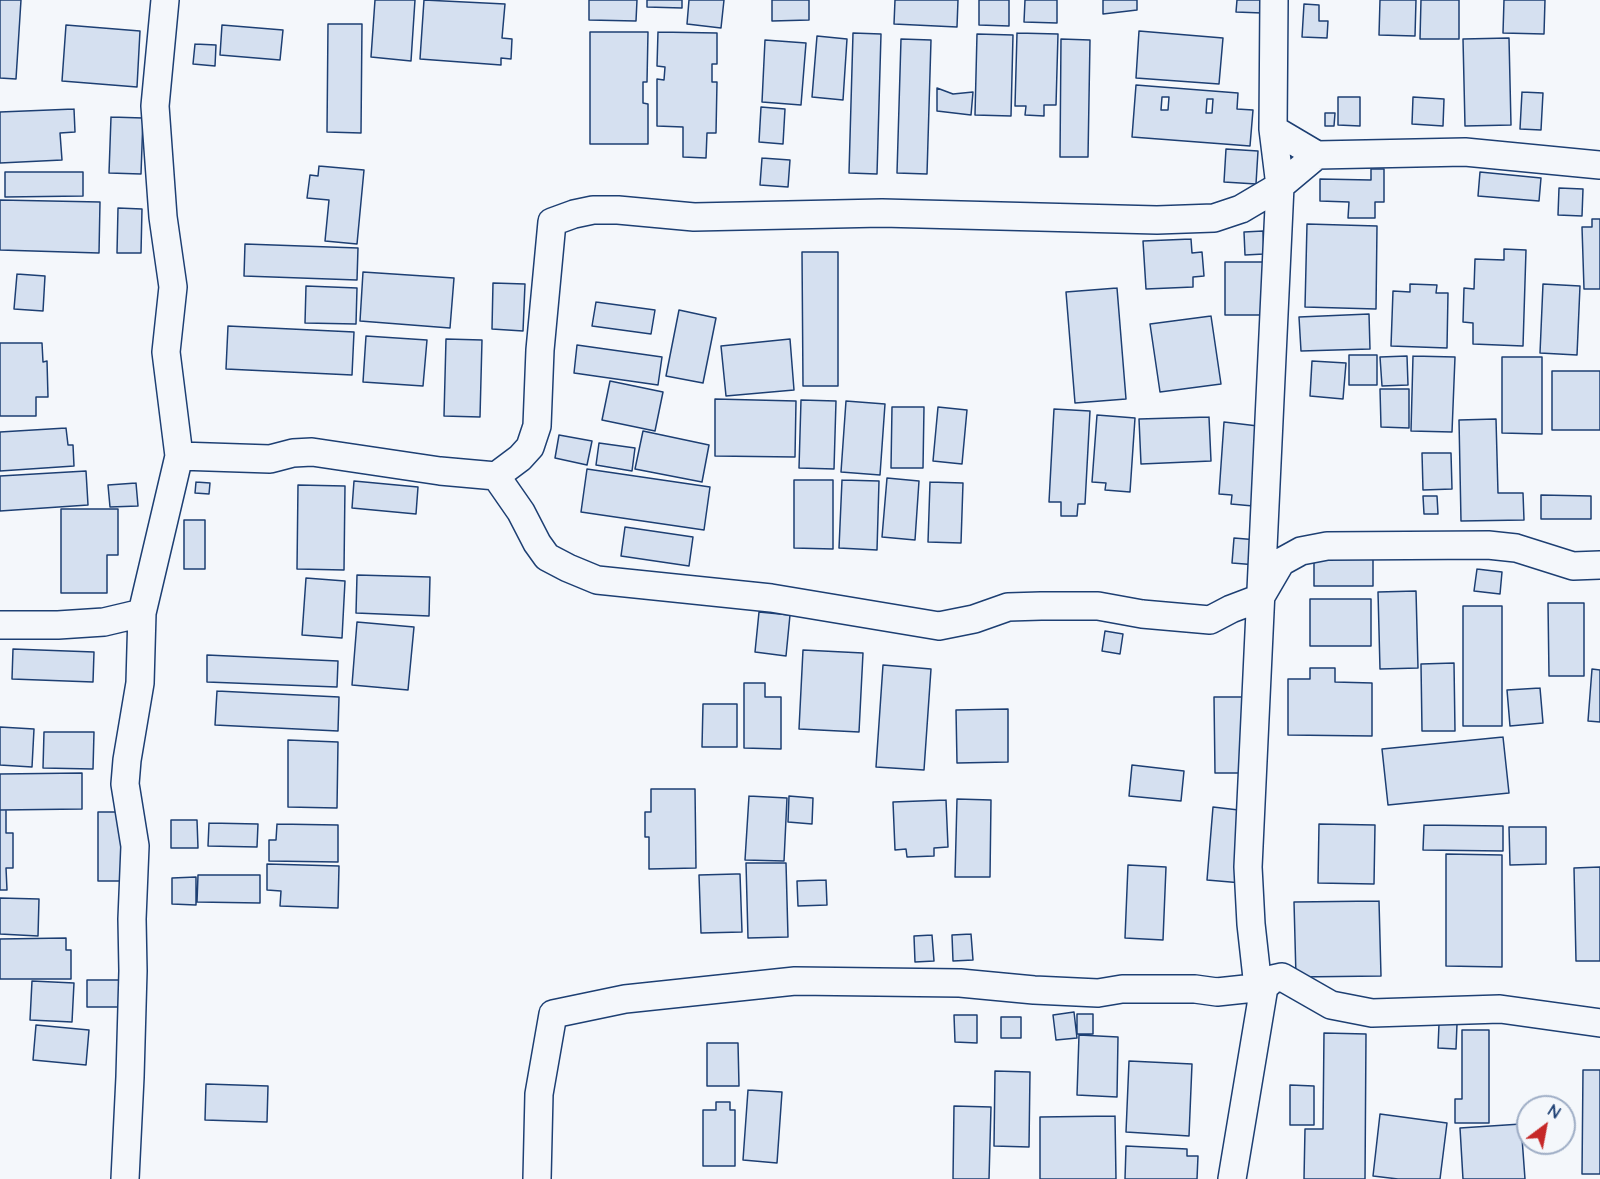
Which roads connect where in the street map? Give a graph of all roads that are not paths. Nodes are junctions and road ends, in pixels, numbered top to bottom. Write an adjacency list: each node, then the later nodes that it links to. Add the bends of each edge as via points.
1 (165, 0): 7 (street, via 155,106 163,217 173,287 166,352)
2 (1274, 0): 3 (street)
3 (1273, 129): 4 (street); 6 (street)
4 (1317, 155): 5 (street, via 1465,152); 6 (street)
5 (1600, 165)
6 (1280, 186): 8 (street, via 1241,209 1214,218 882,213 694,217 593,210 552,222 537,426 530,447); 10 (street)
7 (179, 456): 8 (street, via 270,459 312,452); 11 (street)
8 (496, 476): 10 (street, via 547,557 597,580 771,598 939,626 1008,607 1041,606 1098,606 1210,620)
9 (1600, 565): 10 (street, via 1573,566 1516,548 1488,545 1327,546 1301,551 1281,562)
10 (1260, 598): 13 (street, via 1248,867 1251,924)
11 (142, 614): 12 (street, via 104,622); 15 (street, via 140,683 125,784 135,846)
12 (0, 625)
13 (1265, 981): 14 (street, via 1282,977 1330,1005 1372,1013 1500,1009); 16 (street, via 1217,992 1122,988 1098,993 960,982 795,981 625,999 553,1014 538,1094); 17 (street)
14 (1600, 1023)
15 (125, 1179)
16 (537, 1179)
17 (1232, 1179)

